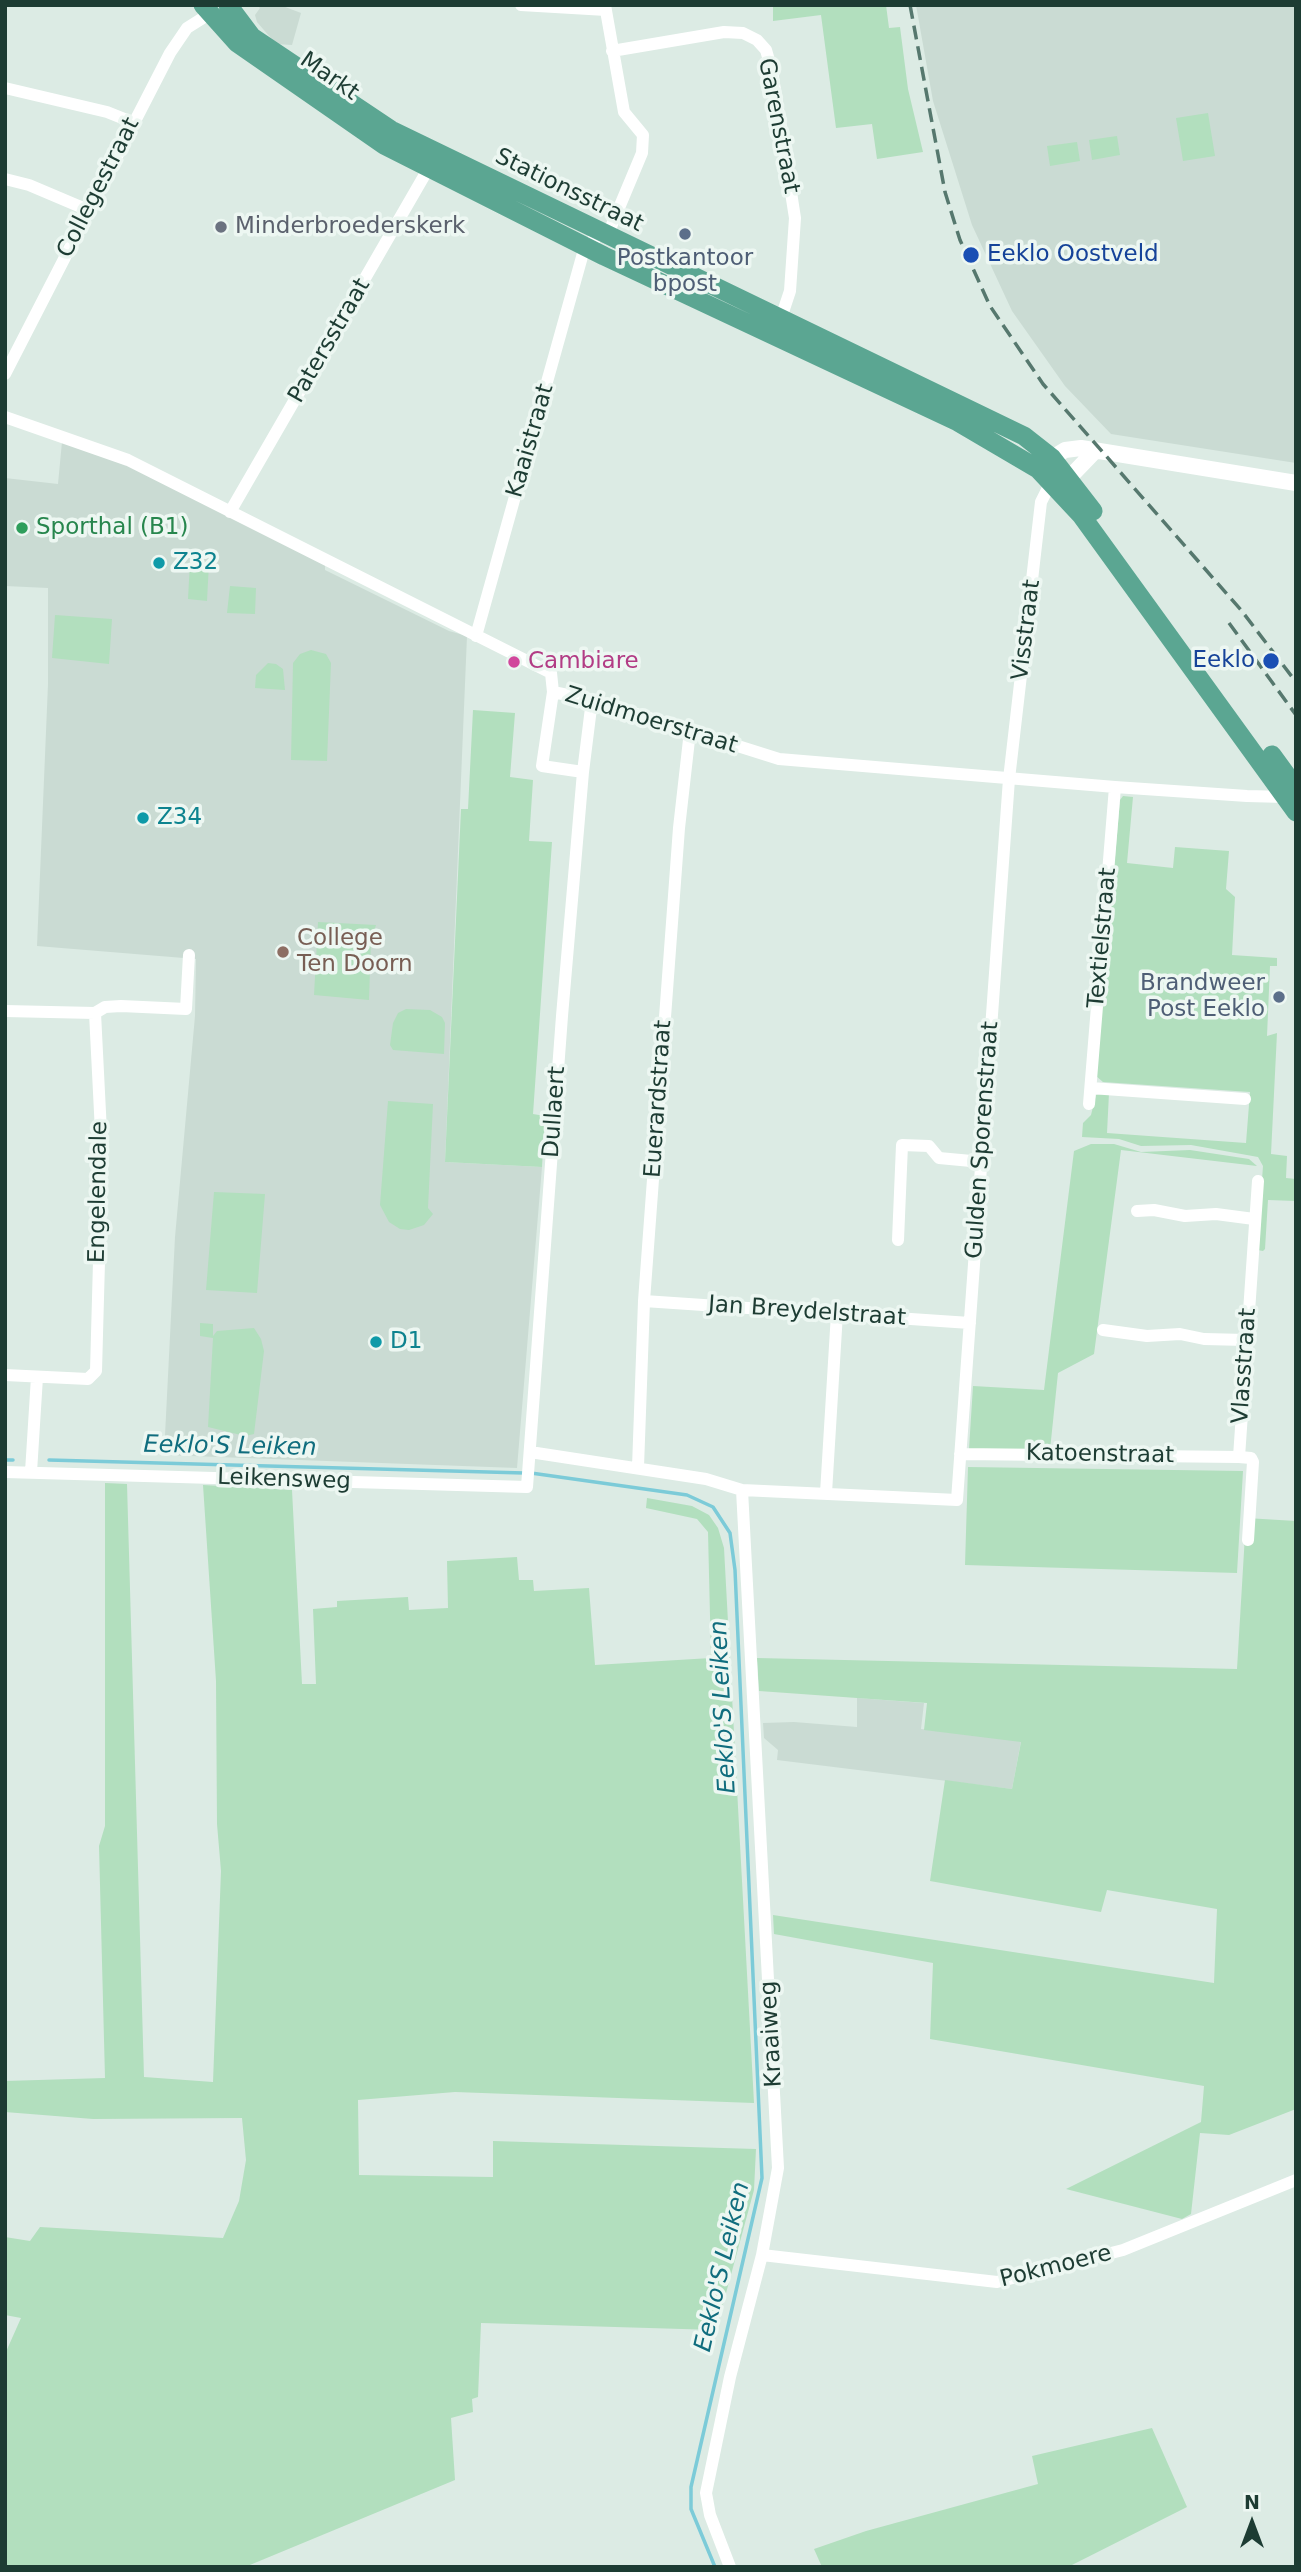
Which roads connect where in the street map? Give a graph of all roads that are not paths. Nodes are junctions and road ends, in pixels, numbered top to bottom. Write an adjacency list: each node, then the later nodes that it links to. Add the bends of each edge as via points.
1 (521, 5): 3 (street)
2 (216, 7): 6 (main road, Markt, via 237,43); 7 (street, Collegestraat, via 187,27)
3 (605, 8): 4 (street)
4 (612, 51): 11 (street, via 624,112 643,135 644,145 611,227); 13 (street, Garenstraat, via 724,32 743,33 766,50 795,218 790,290)
5 (5, 88): 7 (street)
6 (337, 105): 8 (main road, Stationsstraat)
7 (132, 122): 10 (street, Collegestraat)
8 (432, 162): 11 (main road, Stationsstraat); 12 (main road, Stationsstraat); 21 (street, Patersstraat)
9 (5, 178): 10 (street)
10 (88, 210): 14 (street, Collegestraat)
11 (601, 234): 12 (street); 13 (main road, Stationsstraat)
12 (585, 246): 13 (main road, Stationsstraat); 22 (street, Kaaistraat)
13 (777, 327): 15 (main road, Stationsstraat)
14 (5, 374)
15 (899, 384): 18 (main road, Stationsstraat, via 1010,428); 19 (main road, Stationsstraat)
16 (5, 416): 21 (street, Zuidmoerstraat, via 128,460)
17 (1095, 451): 18 (street, via 1069,448); 19 (street); 20 (street)
18 (1052, 458): 19 (main road, Stationsstraat)
19 (1060, 480): 27 (street, Visstraat, via 1041,502); 29 (main road, via 1081,516)
20 (1296, 483)
21 (230, 512): 22 (street, Zuidmoerstraat)
22 (476, 636): 23 (street, Zuidmoerstraat, via 551,673)
23 (553, 692): 24 (street, Zuidmoerstraat); 26 (street, via 542,766)
24 (592, 699): 25 (street, Zuidmoerstraat); 26 (street, Dullaert)
25 (690, 731): 27 (street, Zuidmoerstraat, via 779,759); 41 (street, Euerardstraat)
26 (583, 772): 48 (street, Dullaert)
27 (1009, 779): 28 (street, Zuidmoerstraat); 36 (street, Gulden Sporenstraat)
28 (1115, 787): 29 (street, Zuidmoerstraat); 33 (street, Textielstraat)
29 (1293, 797)
30 (189, 955): 32 (street, via 186,1009 113,1007)
31 (5, 1011): 32 (street)
32 (95, 1013): 47 (street, Engelendale, via 102,1152 96,1371 88,1379)
33 (1091, 1088): 34 (street); 35 (street, Textielstraat)
34 (1245, 1099)
35 (1090, 1104)
36 (982, 1162): 40 (street, via 939,1158 929,1146 902,1145); 43 (street, Gulden Sporenstraat)
37 (1258, 1181): 39 (street, Vlasstraat)
38 (1137, 1212): 39 (street)
39 (1254, 1219): 45 (street, Vlasstraat)
40 (898, 1240)
41 (644, 1301): 42 (street, Jan Breydelstraat); 51 (street, Euerardstraat)
42 (837, 1313): 43 (street, Jan Breydelstraat); 55 (street)
43 (970, 1324): 49 (street, Gulden Sporenstraat)
44 (1103, 1329): 45 (street, via 1147,1336)
45 (1247, 1340): 50 (street, Vlasstraat)
46 (5, 1375): 47 (street)
47 (37, 1377): 53 (street)
48 (530, 1452): 51 (street); 53 (street, Leikensweg, via 527,1487)
49 (960, 1454): 50 (street, Katoenstraat); 55 (street, Gulden Sporenstraat, via 957,1500)
50 (1239, 1457): 56 (street, Vlasstraat, via 1253,1462)
51 (638, 1467): 54 (street)
52 (5, 1472): 53 (street, Leikensweg)
53 (31, 1472)
54 (742, 1490): 55 (street); 58 (street, Kraaiweg, via 778,2157)
55 (826, 1493)
56 (1248, 1540)
57 (1296, 2180): 58 (street, Pokmoere, via 1123,2250 997,2283)
58 (762, 2255): 59 (street, Kraaiweg, via 706,2493)
59 (730, 2567)

